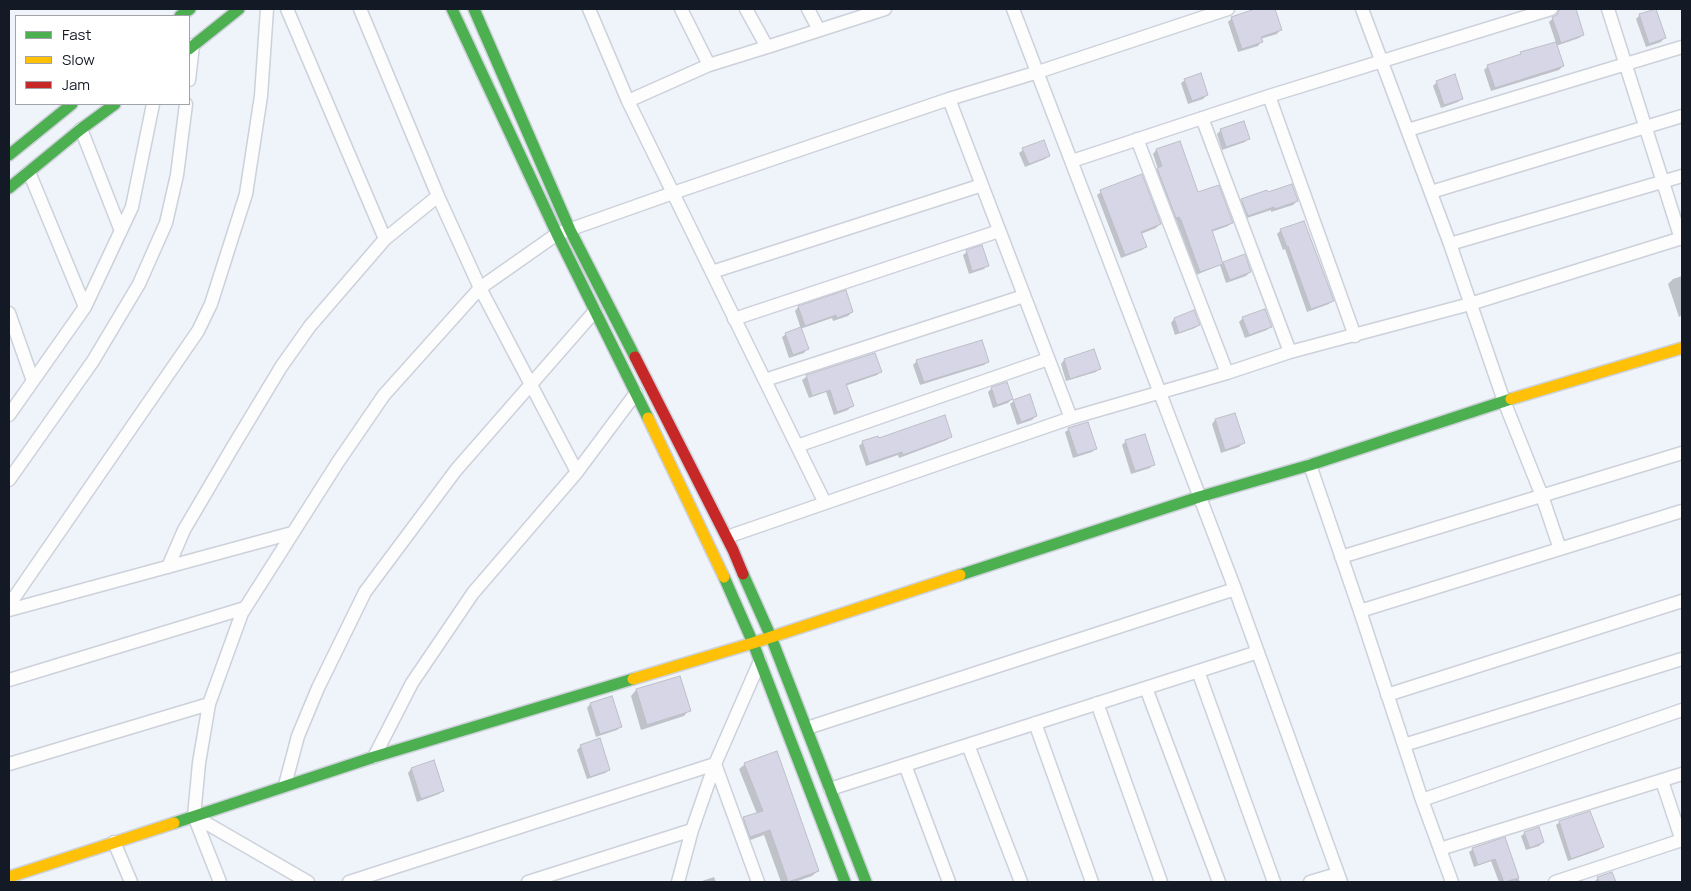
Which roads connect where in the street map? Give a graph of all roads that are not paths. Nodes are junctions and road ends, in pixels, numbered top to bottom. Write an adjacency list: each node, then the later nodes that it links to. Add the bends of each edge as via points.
1 (239, 9): 18 (street)
2 (267, 9): 93 (street, via 261,96 246,194 211,304 198,331)
3 (287, 9): 54 (street)
4 (360, 9): 48 (street)
5 (452, 9): 52 (street)
6 (474, 9): 49 (street)
7 (589, 9): 28 (street)
8 (681, 9): 23 (street)
9 (746, 9): 19 (street)
10 (808, 9): 17 (street)
11 (885, 9): 17 (street)
12 (1013, 9): 25 (street)
13 (1228, 9): 25 (street)
14 (1362, 9): 21 (street)
15 (1551, 9): 21 (street)
16 (1608, 9): 24 (street)
17 (819, 30): 19 (street)
18 (191, 47): 22 (street)
19 (767, 47): 23 (street)
20 (1682, 47): 24 (street)
21 (1382, 61): 26 (street); 37 (street)
22 (190, 64)
23 (709, 65): 28 (street)
24 (1624, 65): 35 (street); 37 (street)
25 (1038, 72): 27 (street); 40 (street)
26 (1270, 96): 34 (street); 64 (street)
27 (949, 99): 44 (street); 47 (street)
28 (628, 101): 47 (street)
29 (71, 105): 39 (street)
30 (114, 105): 36 (street)
31 (153, 105): 50 (street, via 132,207)
32 (186, 105): 81 (street, via 177,175 166,223 139,284 93,361)
33 (1682, 116): 35 (street)
34 (1202, 118): 38 (street); 66 (street)
35 (1645, 126): 43 (street); 46 (street)
36 (81, 129): 41 (street); 50 (street)
37 (1408, 130): 46 (street)
38 (1137, 139): 40 (street); 68 (street)
39 (9, 155)
40 (1072, 160): 72 (street)
41 (29, 172): 45 (street); 60 (street)
42 (1682, 176): 43 (street)
43 (1662, 182): 53 (street); 55 (street)
44 (982, 185): 51 (street); 56 (street)
45 (9, 188)
46 (1431, 192): 55 (street)
47 (673, 193): 49 (street); 56 (street)
48 (438, 196): 54 (street); 57 (street)
49 (570, 230): 52 (street); 87 (street)
50 (121, 231): 60 (street)
51 (999, 231): 58 (street); 63 (street)
52 (557, 234): 57 (street); 61 (street)
53 (1682, 238): 59 (street)
54 (385, 239): 90 (street, via 310,326 281,367 184,530)
55 (1450, 244): 59 (street)
56 (712, 272): 63 (street)
57 (480, 288): 71 (street); 86 (street, via 384,395)
58 (1024, 296): 67 (street); 69 (street)
59 (1470, 304): 64 (street); 74 (street)
60 (85, 307): 70 (street)
61 (595, 311): 71 (street); 73 (street)
62 (9, 313): 70 (street)
63 (734, 319): 69 (street)
64 (1355, 336): 66 (street)
65 (1682, 348): 74 (street)
66 (1290, 352): 68 (street)
67 (1048, 359): 76 (street); 77 (street)
68 (1227, 372): 72 (street)
69 (765, 380): 77 (street)
70 (33, 381): 75 (street)
71 (530, 385): 80 (street); 119 (street, via 456,470 365,592 298,736)
72 (1160, 392): 76 (street); 83 (street)
73 (636, 393): 80 (street); 98 (street)
74 (1504, 402): 79 (street); 82 (street)
75 (9, 415)
76 (1071, 418): 84 (street)
77 (797, 446): 84 (street)
78 (1682, 453): 82 (street)
79 (1310, 465): 83 (street); 89 (street)
80 (577, 472): 113 (street, via 473,594 412,683)
81 (9, 480)
82 (1542, 496): 88 (street); 89 (street)
83 (1200, 497): 91 (street); 97 (street)
84 (825, 503): 87 (street)
85 (1682, 511): 88 (street)
86 (292, 533): 90 (street); 94 (street)
87 (727, 537): 97 (street)
88 (1560, 549): 96 (street)
89 (1341, 557): 96 (street)
90 (168, 567): 95 (street)
91 (1234, 589): 99 (street); 110 (street)
92 (1682, 601): 105 (street)
93 (9, 605)
94 (245, 608): 103 (street); 107 (street)
95 (9, 610)
96 (1360, 611): 105 (street)
97 (771, 637): 98 (street); 110 (street)
98 (754, 643): 101 (street); 113 (street)
99 (1258, 652): 102 (street); 129 (street)
100 (1682, 659): 112 (street)
101 (760, 661): 115 (street); 137 (street)
102 (1198, 671): 104 (street); 144 (street)
103 (9, 680)
104 (1146, 688): 106 (street); 143 (street)
105 (1387, 695): 112 (street)
106 (1097, 703): 109 (street); 142 (street)
107 (209, 704): 114 (street); 122 (street)
108 (1682, 710): 121 (street)
109 (1035, 723): 111 (street); 141 (street)
110 (806, 728): 120 (street)
111 (968, 745): 116 (street); 140 (street)
112 (1404, 745): 121 (street)
113 (374, 757): 119 (street)
114 (9, 764)
115 (715, 764): 123 (street); 133 (street); 136 (street)
116 (905, 765): 120 (street); 139 (street)
117 (1682, 774): 118 (street)
118 (1662, 781): 124 (street); 126 (street)
119 (285, 785): 122 (street)
120 (830, 789): 138 (street)
121 (1422, 800): 126 (street)
122 (194, 816): 125 (street); 131 (street); 132 (street)
123 (692, 830): 127 (street); 134 (street)
124 (1682, 840): 147 (street)
125 (114, 842): 128 (street); 130 (street)
126 (1440, 850): 146 (street)
127 (680, 876): 135 (street)
128 (9, 877)
129 (1339, 878): 145 (street)
130 (131, 882)
131 (220, 882)
132 (308, 882)
133 (349, 882)
134 (528, 882)
135 (686, 882)
136 (758, 882)
137 (845, 882)
138 (866, 882)
139 (949, 882)
140 (1021, 882)
141 (1092, 882)
142 (1161, 882)
143 (1219, 882)
144 (1274, 882)
145 (1310, 882)
146 (1452, 882)
147 (1554, 882)

